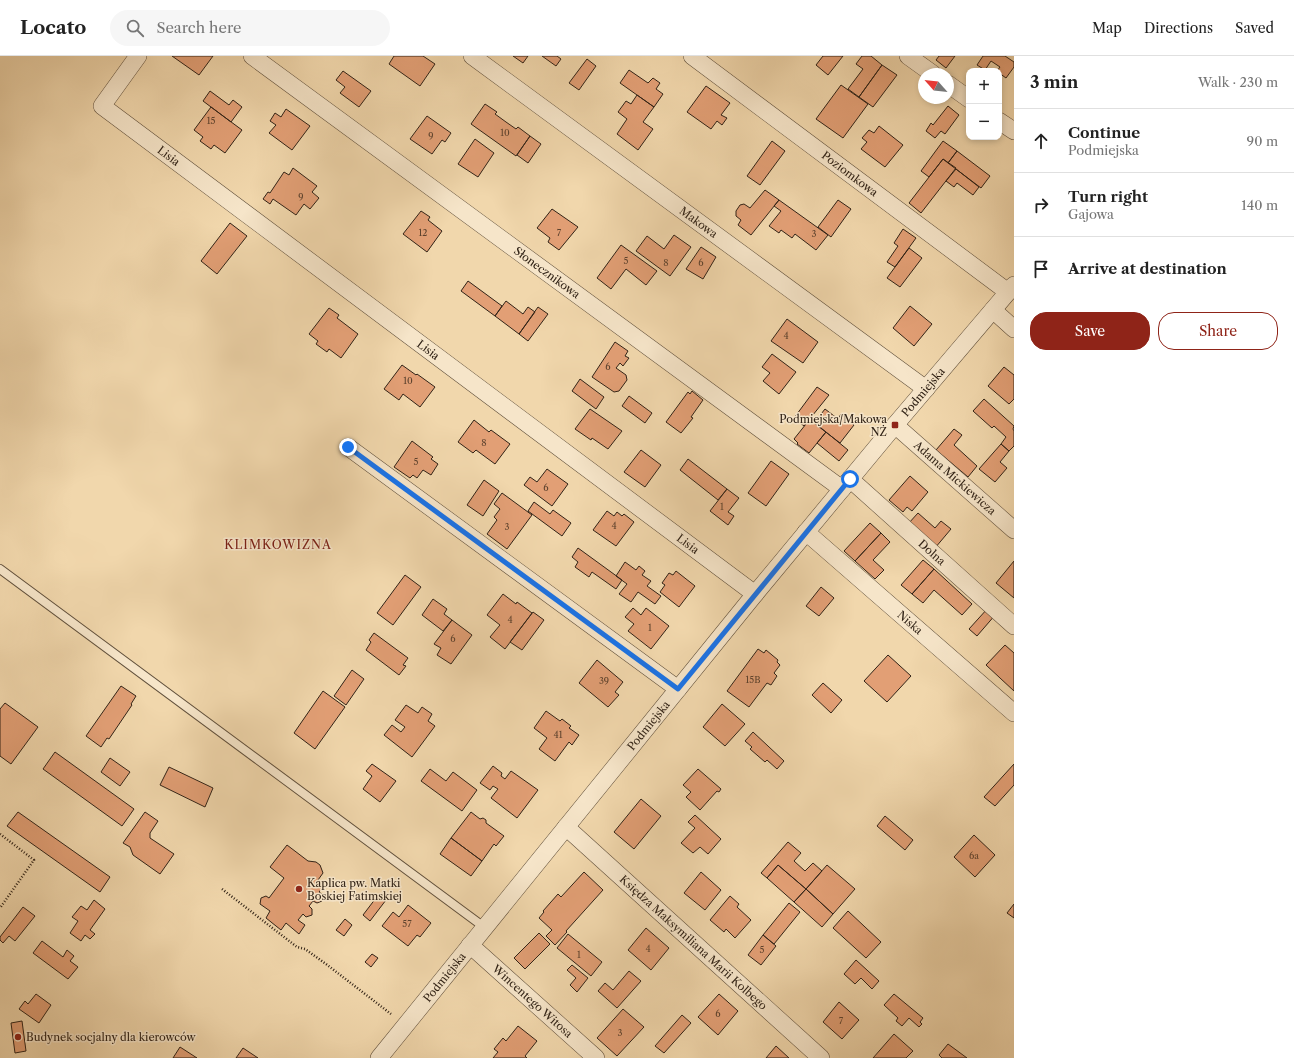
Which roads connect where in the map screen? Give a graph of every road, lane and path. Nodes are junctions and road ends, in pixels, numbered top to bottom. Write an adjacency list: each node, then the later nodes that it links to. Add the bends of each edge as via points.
1 (138, 56): 21 (street, Lisia, via 102,106)
2 (252, 56): 17 (street, Słonecznikowa)
3 (472, 56): 14 (street, Makowa)
4 (692, 56): 11 (street, Poziomkowa)
5 (908, 56): 6 (street)
6 (925, 68)
7 (954, 88): 8 (street)
8 (966, 97)
9 (1002, 123): 10 (street)
10 (1014, 131)
11 (1011, 288): 12 (street, Podmiejska)
12 (993, 310): 13 (street); 14 (street, Podmiejska)
13 (1014, 329)
14 (926, 389): 15 (street, Podmiejska)
15 (895, 425): 17 (street, Podmiejska); 18 (street, Adama Mickiewicza)
16 (348, 447): 23 (street)
17 (846, 484): 19 (street, Podmiejska); 22 (street, Dolna)
18 (1014, 530)
19 (806, 532): 21 (street, Podmiejska); 24 (street, Niska)
20 (0, 569): 29 (lane)
21 (755, 594): 23 (street, Podmiejska)
22 (1014, 626)
23 (678, 689): 25 (street, Podmiejska)
24 (1014, 714)
25 (566, 827): 29 (street, Podmiejska); 34 (street, Księdza Maksymiliana Marii Kolbego)
26 (0, 834): 28 (path, via 34,860)
27 (222, 889): 31 (path, via 297,947 305,949 326,964)
28 (0, 908)
29 (484, 927): 30 (street, Podmiejska)
30 (470, 945): 31 (street, Podmiejska); 33 (street, Wincentego Witosa)
31 (406, 1025): 32 (street, Podmiejska)
32 (379, 1058)
33 (596, 1058)
34 (821, 1058)

